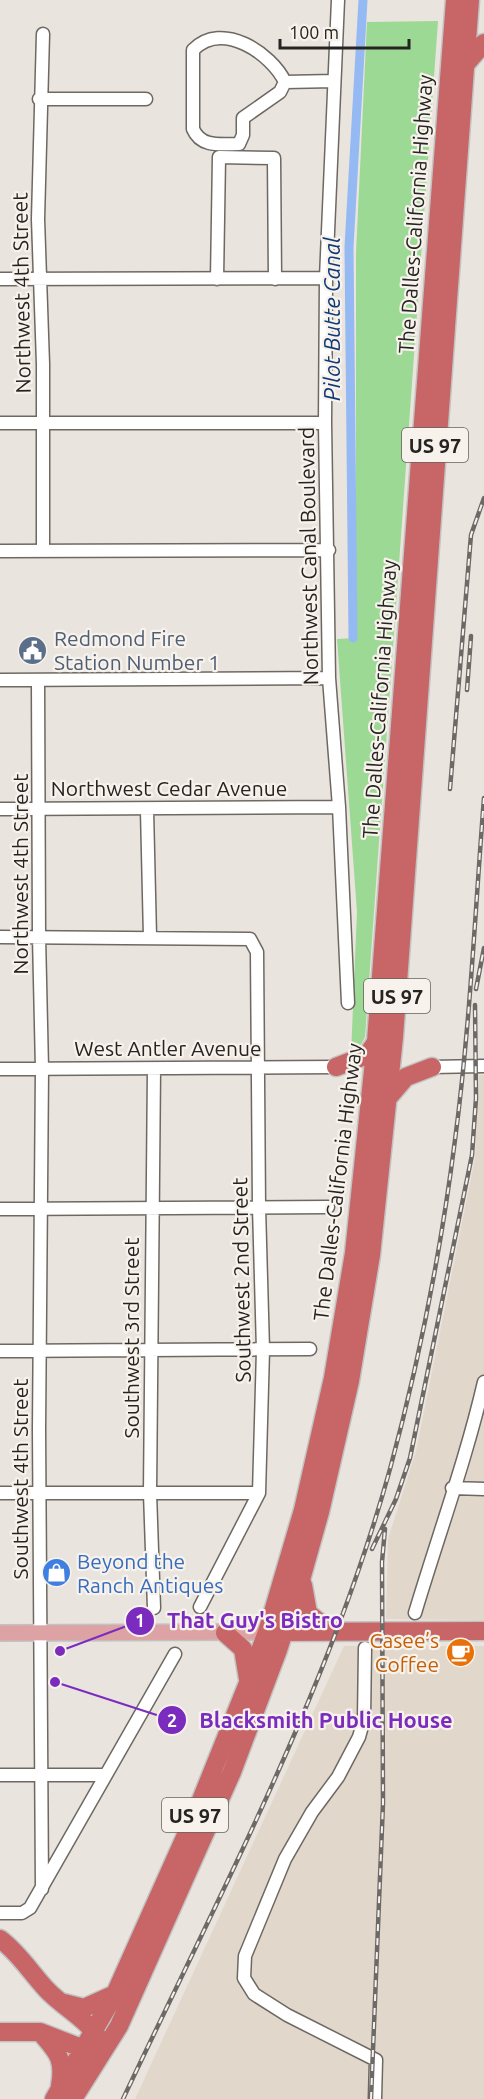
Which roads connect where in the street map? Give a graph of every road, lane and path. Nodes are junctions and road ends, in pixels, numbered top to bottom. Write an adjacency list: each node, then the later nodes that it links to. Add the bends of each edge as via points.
1 (338, 0): 9 (street, Northwest Canal Boulevard)
2 (455, 0): 35 (highway, The Dalles-California Highway / US 97)
3 (470, 0): 8 (highway, The Dalles-California Highway / US 97)
4 (476, 0): 5 (highway)
5 (484, 21)
6 (43, 34): 11 (street, Northwest 4th Street)
7 (484, 43): 8 (highway)
8 (464, 66): 35 (highway, The Dalles-California Highway / US 97)
9 (334, 81): 10 (street); 13 (street, Northwest Canal Boulevard)
10 (285, 82): 10 (street, via 279,69 235,39 198,45 193,50 193,129 197,137 206,143 239,144 243,118 279,92)
11 (39, 99): 12 (street); 15 (street, Northwest 4th Street)
12 (146, 99)
13 (326, 278): 17 (street); 20 (street, Northwest Canal Boulevard)
14 (0, 279): 15 (street)
15 (39, 279): 16 (street); 19 (street, Northwest 4th Street)
16 (217, 279): 17 (street); 17 (street, via 219,158 274,158)
17 (275, 279)
18 (0, 423): 19 (street)
19 (43, 423): 20 (street); 23 (street, Northwest 4th Street)
20 (325, 423): 21 (street, Northwest Canal Boulevard)
21 (329, 550): 23 (street); 24 (street, Northwest Canal Boulevard)
22 (0, 551): 23 (street)
23 (43, 551)
24 (329, 678): 26 (street); 27 (street, Northwest Canal Boulevard)
25 (0, 680): 26 (street)
26 (38, 680): 29 (street, Northwest 4th Street)
27 (339, 807): 30 (street, Northwest Cedar Avenue); 34 (street, Northwest Canal Boulevard)
28 (0, 808): 29 (street, Northwest Cedar Avenue)
29 (38, 808): 30 (street, Northwest Cedar Avenue); 31 (street, Northwest 4th Street)
30 (147, 810): 33 (street)
31 (39, 936): 32 (street); 33 (street); 41 (street, Northwest 4th Street)
32 (0, 937)
33 (150, 937): 37 (street, Southwest 2nd Street, via 250,939 257,952)
34 (348, 1003)
35 (385, 1039): 38 (highway, via 367,1055); 39 (highway, via 408,1059); 43 (highway, The Dalles-California Highway / US 97)
36 (484, 1066): 39 (street)
37 (258, 1067): 38 (street, West Antler Avenue); 42 (street, West Antler Avenue); 44 (street, Southwest 2nd Street)
38 (336, 1067): 43 (highway, via 358,1073)
39 (432, 1067): 43 (highway, via 406,1077)
40 (0, 1069): 41 (street, West Antler Avenue)
41 (42, 1069): 42 (street, West Antler Avenue); 46 (street, Southwest 4th Street)
42 (154, 1069): 47 (street, Southwest 3rd Street)
43 (380, 1095): 61 (highway, The Dalles-California Highway / US 97, via 371,1255 336,1447); 66 (highway, The Dalles-California Highway / US 97, via 333,1378)
44 (259, 1207): 45 (street); 47 (street); 51 (street, Southwest 2nd Street)
45 (328, 1207)
46 (39, 1208): 47 (street); 48 (street); 53 (street, Southwest 4th Street)
47 (150, 1208): 50 (street, Southwest 3rd Street)
48 (0, 1209)
49 (310, 1349): 51 (street)
50 (151, 1350): 51 (street); 53 (street); 59 (street, Southwest 3rd Street)
51 (263, 1350): 60 (street, Southwest 2nd Street)
52 (0, 1351): 53 (street)
53 (39, 1351): 58 (street, Southwest 4th Street)
54 (484, 1382): 55 (street, via 469,1446)
55 (452, 1488): 56 (street); 64 (street)
56 (484, 1489)
57 (0, 1493): 58 (street)
58 (40, 1493): 59 (street); 68 (street, Southwest 4th Street)
59 (150, 1493): 60 (street); 63 (street, Southwest 3rd Street)
60 (259, 1493): 62 (street)
61 (302, 1576): 66 (highway, The Dalles-California Highway / US 97); 67 (highway, via 308,1613)
62 (200, 1607)
63 (154, 1608)
64 (415, 1613)
65 (484, 1631): 67 (highway)
66 (275, 1632): 67 (highway); 69 (main road); 73 (highway, The Dalles-California Highway / US 97); 85 (highway, The Dalles-California Highway / US 97, via 232,1772 119,2026)
67 (334, 1632)
68 (41, 1633): 69 (main road); 70 (main road); 75 (street, Southwest 4th Street)
69 (225, 1633): 73 (highway, via 243,1649)
70 (0, 1634)
71 (365, 1648): 88 (street, via 364,1719 358,1737 338,1777 285,1859 245,1956 244,1978 254,1994 287,2015 376,2060)
72 (176, 1654): 76 (street)
73 (249, 1683): 80 (highway, The Dalles-California Highway / US 97)
74 (0, 1775): 75 (street)
75 (43, 1775): 76 (street); 77 (street, Southwest 4th Street)
76 (106, 1775): 77 (street)
77 (42, 1889): 78 (street, via 22,1913)
78 (0, 1912)
79 (0, 1939): 81 (highway)
80 (115, 1994): 81 (highway, via 84,2008); 82 (highway, The Dalles-California Highway / US 97)
81 (57, 2000): 82 (highway)
82 (95, 2031): 85 (highway); 86 (highway, The Dalles-California Highway / US 97)
83 (0, 2032): 84 (highway)
84 (40, 2032): 86 (highway); 87 (highway, via 61,2061)
85 (105, 2048): 86 (highway); 87 (highway, The Dalles-California Highway / US 97)
86 (84, 2049): 87 (highway, The Dalles-California Highway / US 97)
87 (62, 2097)
88 (375, 2099)

